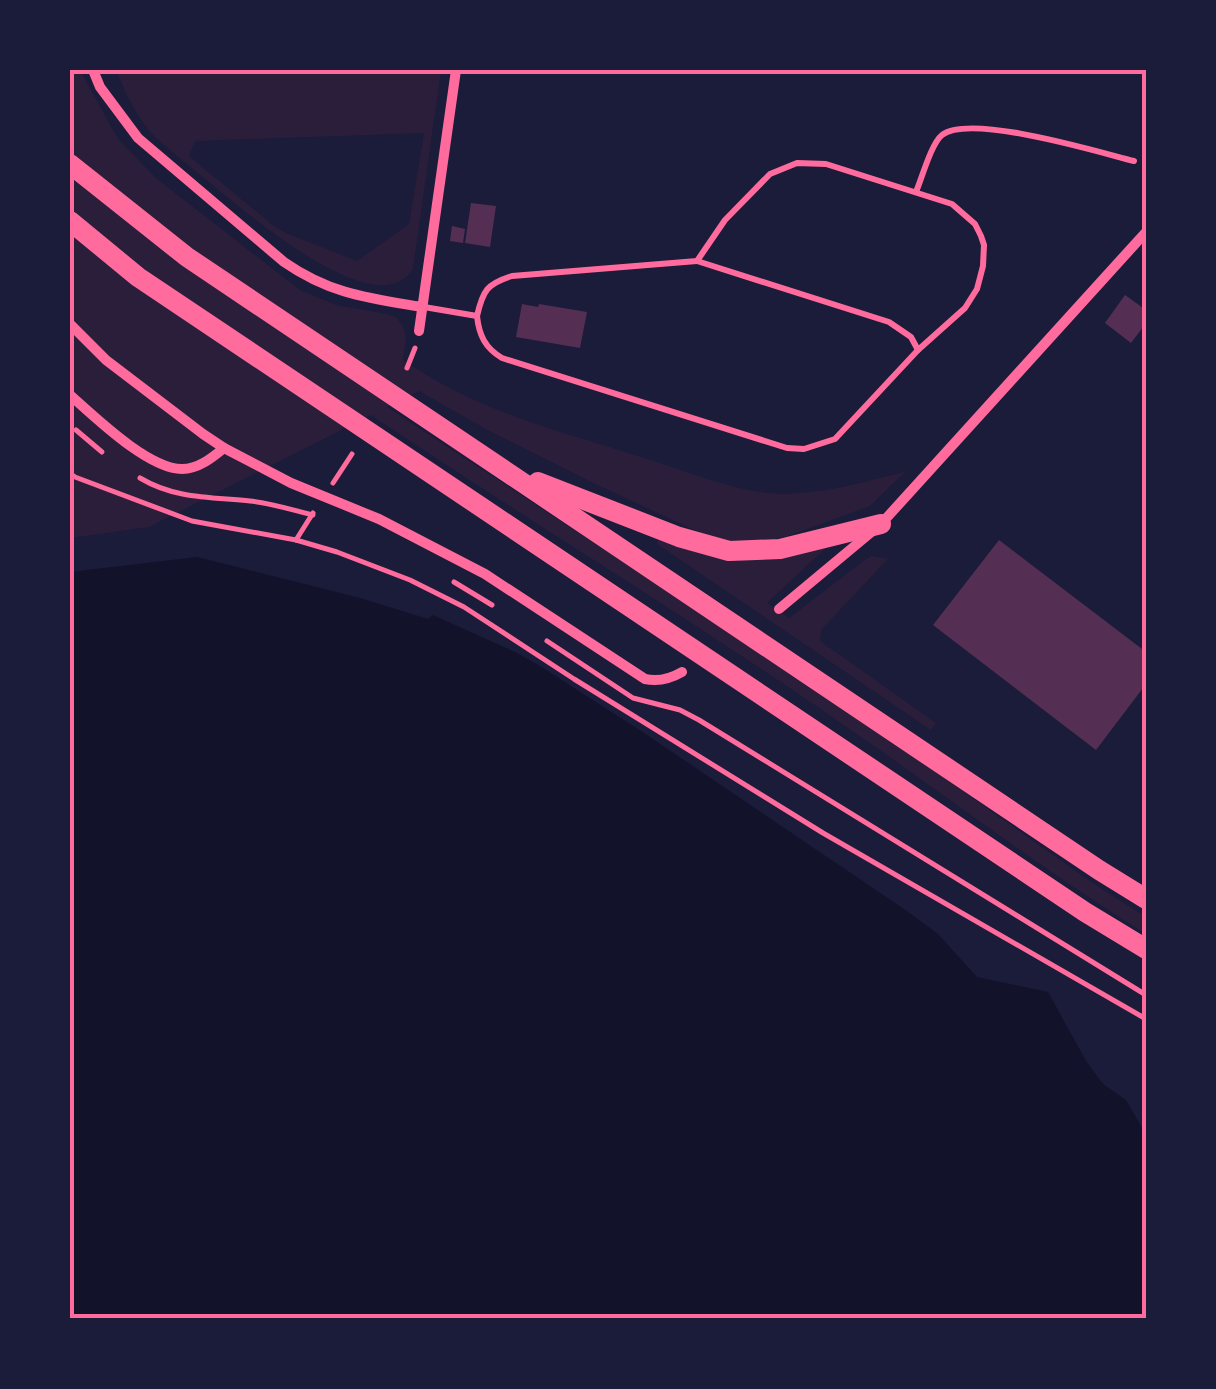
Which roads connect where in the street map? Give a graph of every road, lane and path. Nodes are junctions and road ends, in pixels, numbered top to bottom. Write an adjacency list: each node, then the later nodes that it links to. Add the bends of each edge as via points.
1 (93, 70): 9 (street, via 138,138 284,262 346,293)
2 (456, 70): 9 (street)
3 (1134, 161): 5 (lane, via 1030,135 952,130 936,142)
4 (70, 164): 18 (main road, via 187,257)
5 (916, 192): 8 (lane, via 826,164 797,163 770,174); 13 (lane, via 964,213 984,245 972,300)
6 (70, 221): 31 (main road, via 138,276)
7 (1146, 232): 23 (street)
8 (697, 261): 10 (lane, via 512,276 488,286); 13 (lane, via 889,322 912,336)
9 (422, 307): 10 (lane); 12 (street)
10 (476, 316): 13 (lane, via 486,345 502,358 787,448 835,439)
11 (70, 324): 16 (street, via 106,360)
12 (419, 331)
13 (918, 350)
14 (70, 395): 16 (street, via 164,465 191,468)
15 (70, 424): 17 (path)
16 (224, 448): 29 (street, via 485,574 645,680)
17 (107, 456)
18 (504, 469): 23 (main road, via 729,551 780,549); 30 (main road)
19 (134, 474): 21 (path, via 197,498 255,501)
20 (72, 476): 24 (path, via 192,520)
21 (312, 515): 22 (path); 24 (path)
22 (324, 520)
23 (881, 524): 27 (street)
24 (296, 540): 33 (path, via 410,580 464,607 823,834)
25 (453, 582): 26 (path)
26 (495, 606)
27 (779, 609)
28 (545, 640): 32 (path, via 633,698 698,720)
29 (682, 672)
30 (1146, 899)
31 (1146, 949)
32 (1146, 994)
33 (1146, 1019)

